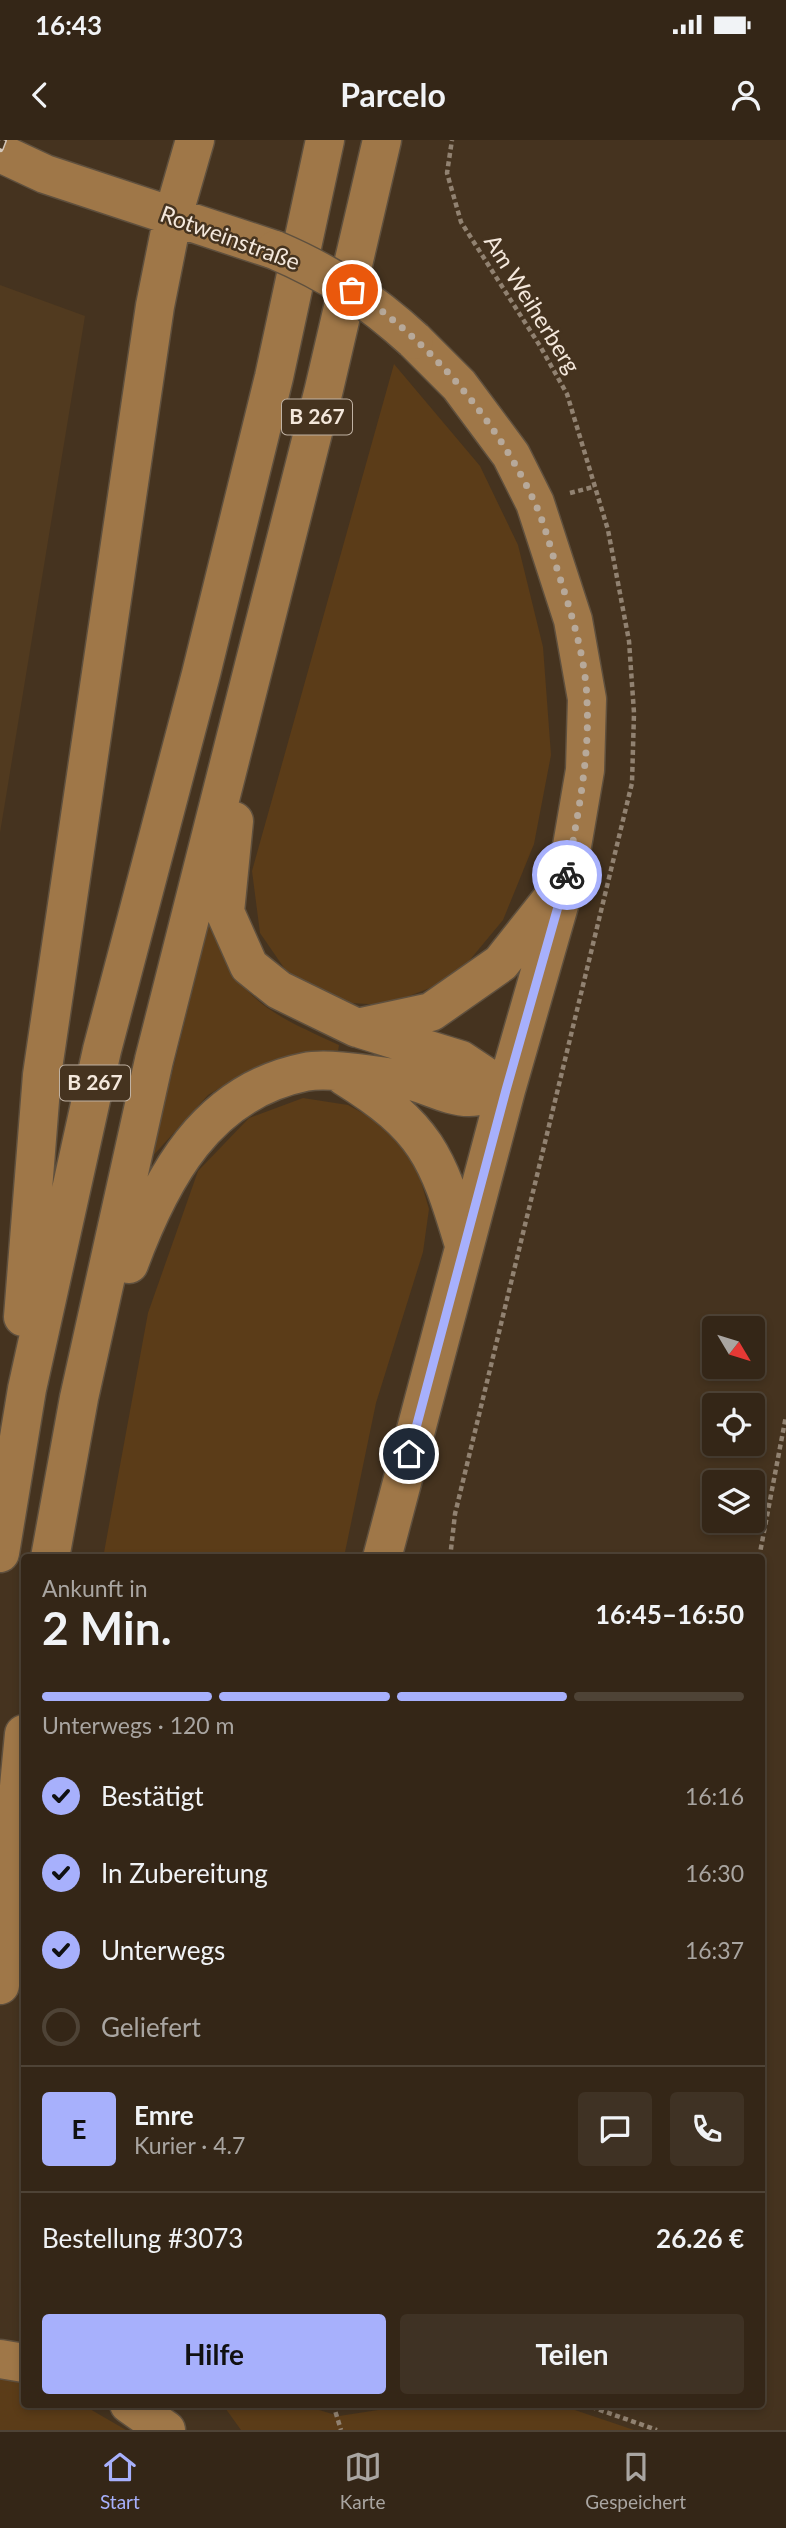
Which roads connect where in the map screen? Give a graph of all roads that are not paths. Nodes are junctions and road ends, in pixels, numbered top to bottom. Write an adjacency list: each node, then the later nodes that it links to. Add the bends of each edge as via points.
1 (195, 140): 5 (main road)
2 (325, 140): 13 (main road, B 267, via 201,674 102,1050 27,1389)
3 (382, 140): 6 (main road, B 267)
4 (0, 153): 5 (main road, Rotweinstraße, via 45,174)
5 (173, 216): 7 (main road, Rotweinstraße, bridge, via 275,250 330,275 374,304 459,385 511,455 536,503 573,620 587,699 585,770); 13 (main road, via 155,306 43,1075)
6 (246, 693): 8 (main road, B 267, via 225,912 249,966 279,990); 12 (main road, B 267, via 154,1059)
7 (566, 881): 8 (main road, via 500,963 431,1012); 10 (main road, Rotweinstraße)
8 (357, 1028): 10 (main road, via 461,1060)
9 (339, 1073): 10 (main road, B 267, via 405,1079 468,1097); 11 (main road, via 386,1102 419,1134 445,1181); 12 (main road, B 267, via 307,1072 260,1088 223,1112 187,1145 149,1210)
10 (506, 1090): 11 (main road, Rotweinstraße)
11 (464, 1246): 16 (main road, Rotweinstraße)
12 (79, 1398): 15 (main road, B 267)
13 (8, 1497): 14 (main road, B 267)
14 (0, 1553)
15 (51, 1554)
16 (383, 1554)
17 (21, 1765): 18 (main road)
18 (0, 1985)
19 (0, 2359): 20 (main road)
20 (21, 2362)
21 (135, 2408): 23 (main road)
22 (171, 2408): 24 (main road)
23 (166, 2430)
24 (175, 2430)

